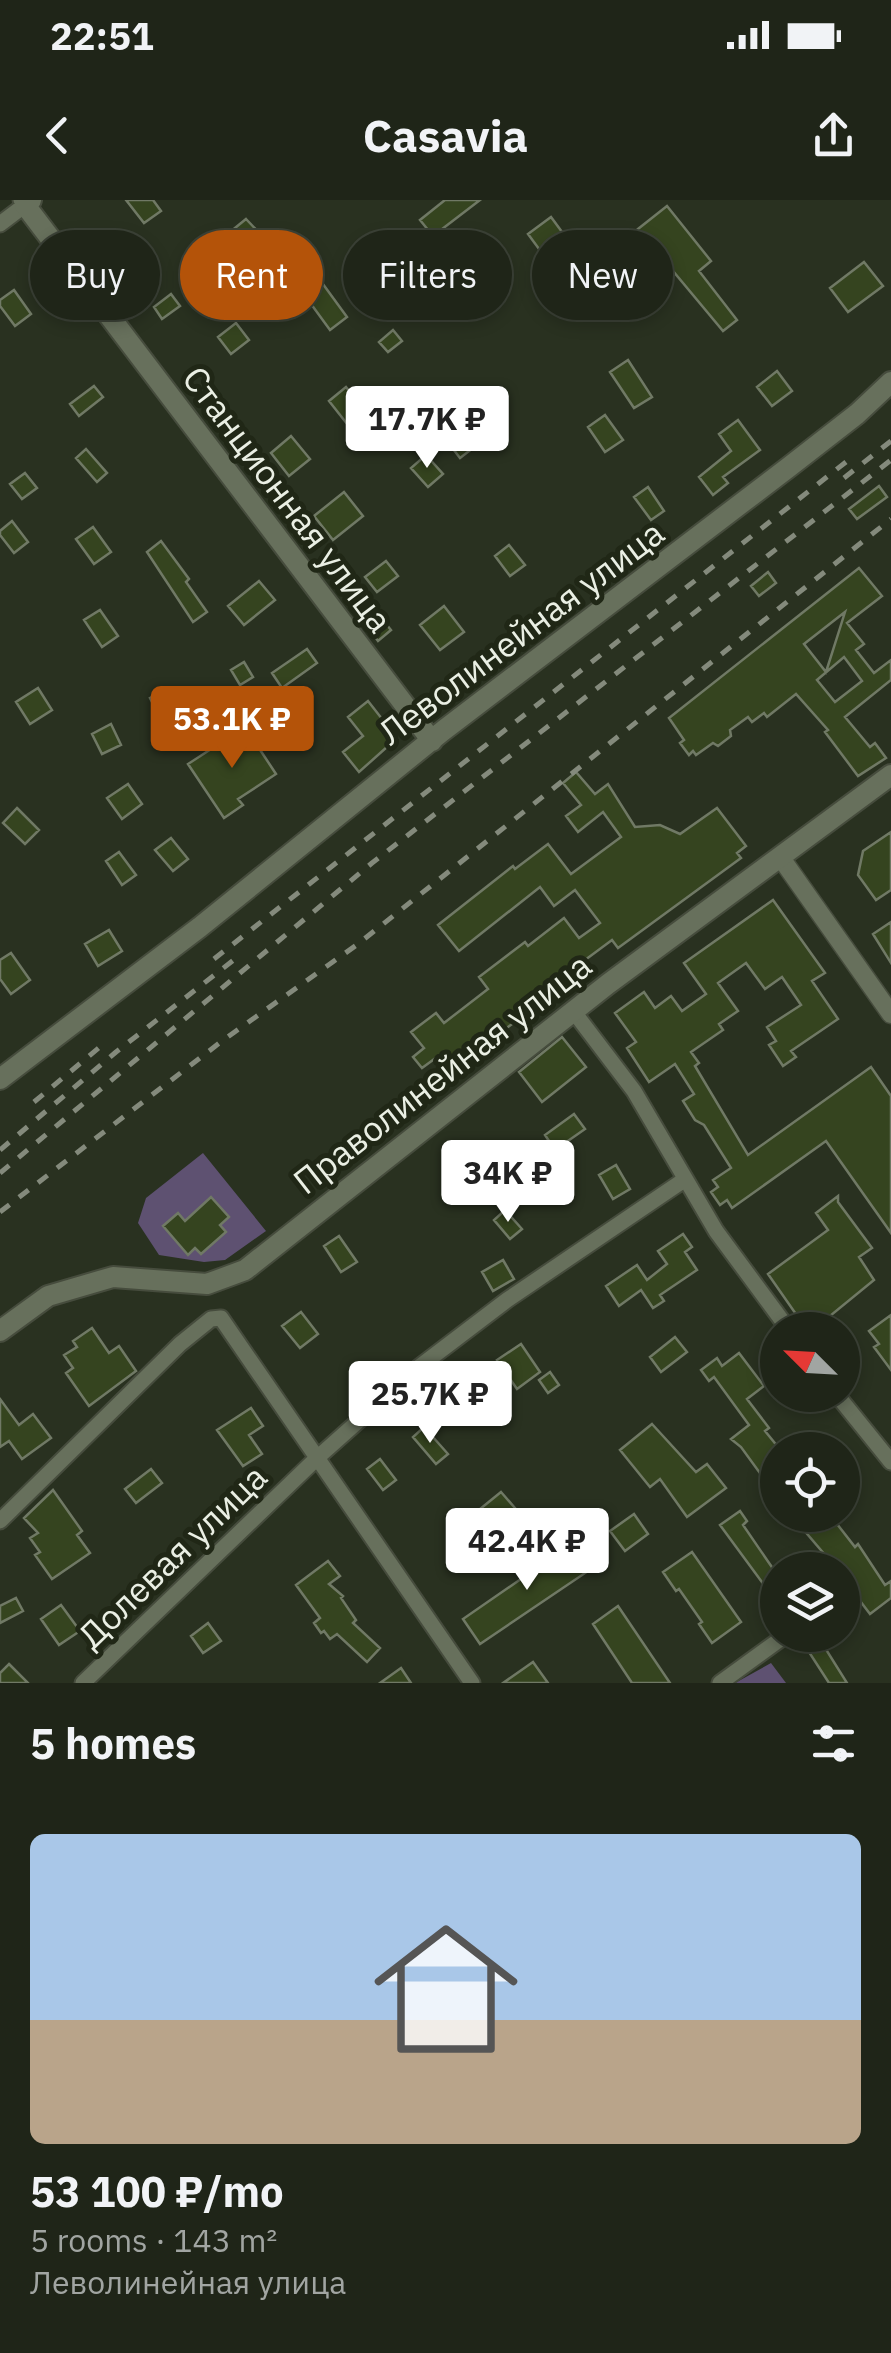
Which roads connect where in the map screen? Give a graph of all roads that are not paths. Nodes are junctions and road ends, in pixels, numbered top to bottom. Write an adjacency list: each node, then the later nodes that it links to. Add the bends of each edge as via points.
1 (26, 202): 2 (street); 4 (main road, Станционная улица)
2 (0, 224)
3 (891, 382): 4 (main road, Леволинейная улица)
4 (432, 741): 9 (main road, Леволинейная улица)
5 (891, 775): 6 (main road, Праволинейная улица)
6 (781, 858): 7 (main road, Праволинейная улица); 8 (street)
7 (574, 1012): 10 (street, via 634,1091); 12 (main road, Праволинейная улица, via 245,1270 207,1284 113,1277 48,1296)
8 (891, 1014)
9 (0, 1079)
10 (684, 1180): 11 (street); 14 (street, Долевая улица, via 475,1323)
11 (776, 1312)
12 (0, 1330)
13 (851, 1412): 15 (street)
14 (317, 1458): 16 (street, via 216,1317 180,1344); 18 (street, Долевая улица); 19 (street)
15 (891, 1462)
16 (0, 1521)
17 (763, 1652): 20 (street)
18 (82, 1683)
19 (472, 1683)
20 (720, 1683)

